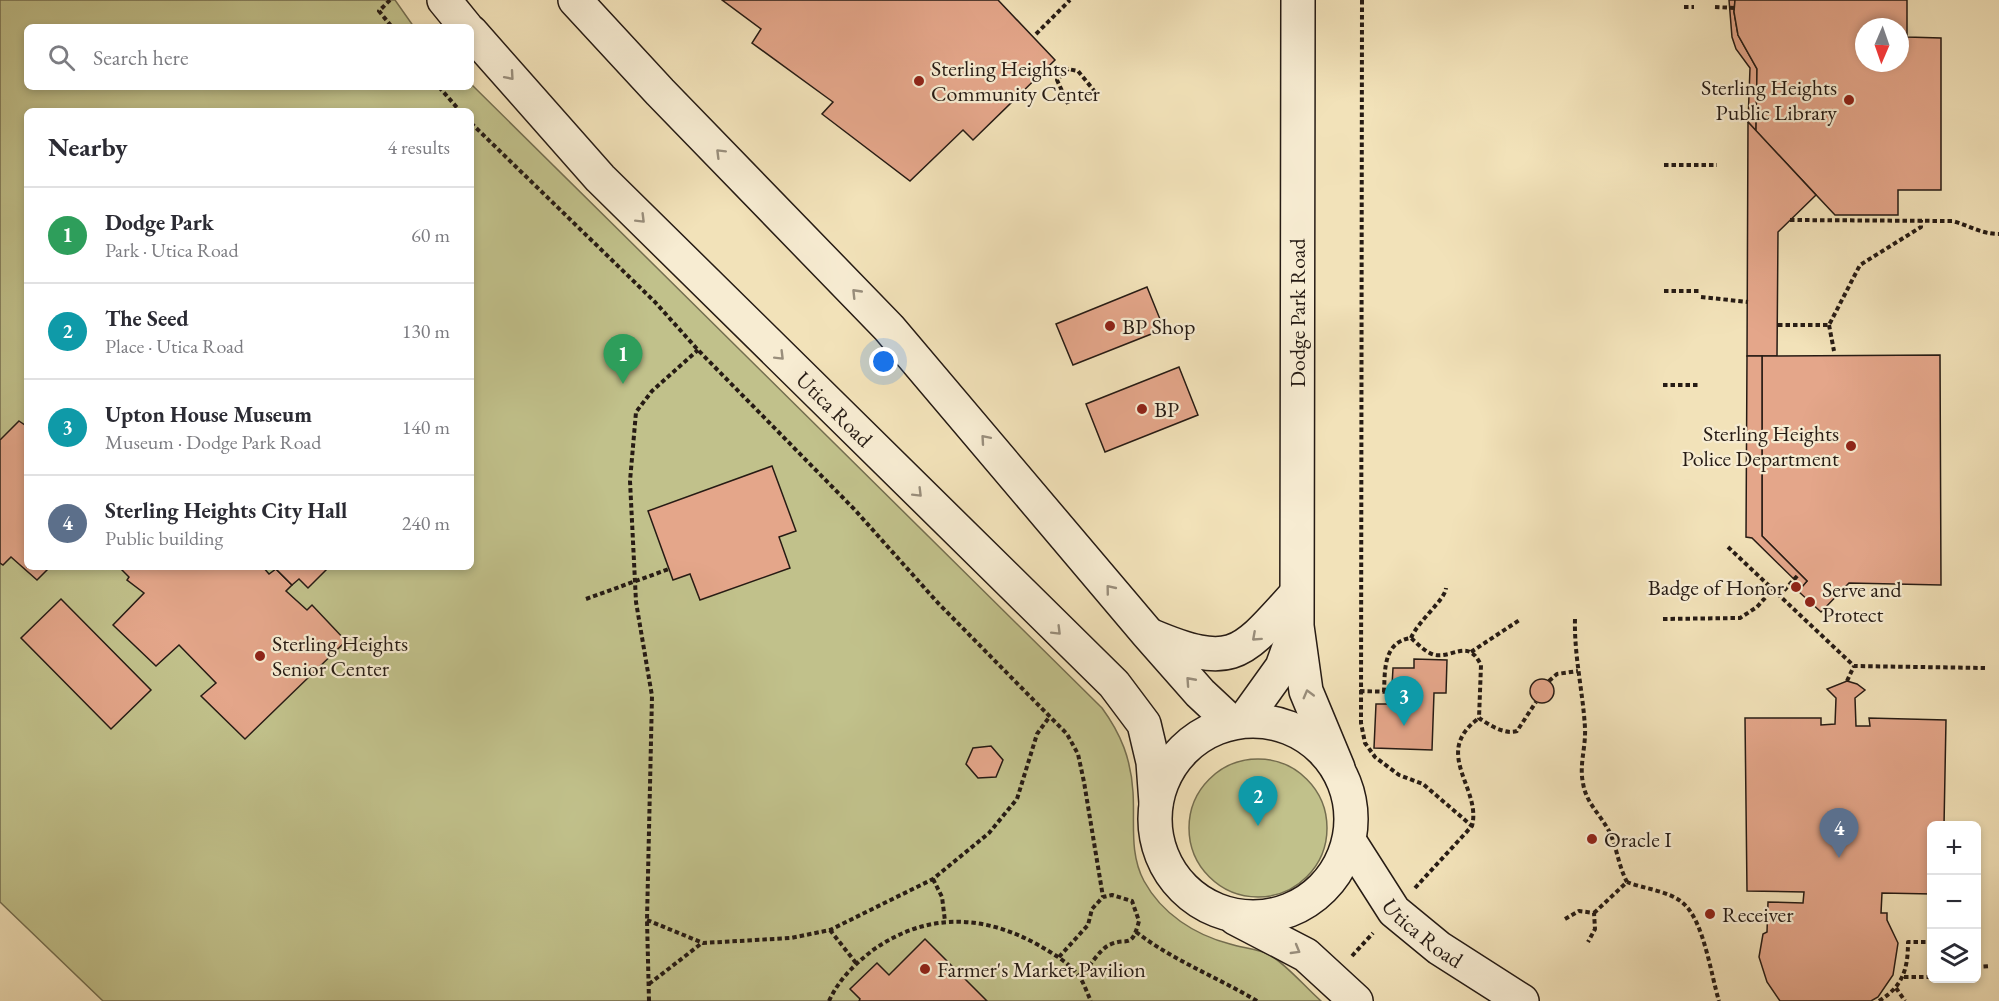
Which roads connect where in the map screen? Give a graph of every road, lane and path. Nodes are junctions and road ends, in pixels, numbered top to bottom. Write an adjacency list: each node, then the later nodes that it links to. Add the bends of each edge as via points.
1 (390, 0): 11 (path, via 380,11)
2 (555, 0): 15 (street)
3 (575, 0): 15 (street)
4 (1070, 0): 13 (path)
5 (1298, 0): 39 (street, Dodge Park Road)
6 (1362, 0): 54 (path)
7 (1684, 7): 8 (path)
8 (1694, 7)
9 (1715, 7): 10 (path)
10 (1735, 8)
11 (390, 24)
12 (474, 31): 62 (street, Utica Road, one-way to 62, via 600,178 1114,684 1144,724 1153,762)
13 (1036, 34)
14 (442, 90): 18 (path)
15 (660, 92): 46 (street, one-way to 15, via 889,328)
16 (1096, 93): 17 (path, via 1078,71 1068,69 1058,80)
17 (1068, 104)
18 (457, 108)
19 (474, 126): 29 (path, via 655,302)
20 (1664, 165): 21 (path)
21 (1717, 165)
22 (1790, 220): 23 (path)
23 (1921, 220): 24 (path, via 1952,220 1975,231); 28 (path, via 1921,226 1860,265)
24 (1999, 234)
25 (1664, 291): 26 (path)
26 (1748, 302)
27 (1778, 325): 28 (path)
28 (1829, 325): 30 (path)
29 (698, 350): 36 (path, via 652,391 636,412 630,481); 58 (path)
30 (1834, 351)
31 (1662, 385): 32 (path)
32 (1699, 385)
33 (1728, 548): 38 (path)
34 (669, 569): 36 (path)
35 (1799, 574): 40 (path)
36 (635, 581): 41 (path); 72 (path, via 652,696)
37 (1446, 588): 47 (path)
38 (1772, 590): 40 (path); 44 (path, via 1740,618)
39 (1296, 594): 45 (street, Dodge Park Road); 46 (street, one-way to 46, via 1241,649 1219,654 1190,651)
40 (1779, 596): 49 (path)
41 (586, 599)
42 (1521, 619): 48 (path)
43 (1575, 619): 51 (path)
44 (1663, 619)
45 (1297, 626): 60 (street, Dodge Park Road, via 1282,667); 61 (street, Dodge Park Road, one-way to 45, via 1306,691)
46 (1148, 634): 60 (street, one-way to 46, via 1200,693)
47 (1411, 638): 48 (path, via 1432,655); 55 (path, via 1396,643 1385,661)
48 (1471, 652): 59 (path, via 1481,665)
49 (1854, 666): 50 (path); 53 (path)
50 (1985, 669)
51 (1578, 670): 52 (path, via 1557,674); 66 (path, via 1585,727 1583,783 1587,798 1609,831 1618,866)
52 (1549, 681)
53 (1847, 681)
54 (1360, 691): 55 (path); 63 (path, via 1365,743 1375,757 1399,775 1423,784)
55 (1384, 692): 56 (path)
56 (1392, 692)
57 (1536, 702): 59 (path, via 1521,728 1512,733)
58 (1050, 716): 65 (path, via 1037,734 1017,798 989,832); 67 (path, via 1078,754)
59 (1479, 718): 63 (path, via 1466,731 1458,748 1460,769 1475,814)
60 (1238, 721): 61 (street, via 1278,723 1302,733 1322,748); 62 (street, via 1202,735 1180,752 1164,776)
61 (1338, 768): 64 (street, via 1353,816)
62 (1156, 803): 70 (street, via 1155,831 1163,859 1178,883 1199,902)
63 (1472, 826): 68 (path)
64 (1350, 842): 68 (street, Utica Road); 70 (street, via 1337,872 1315,896 1286,912 1254,918)
65 (933, 879): 73 (path, via 942,897); 74 (path)
66 (1627, 882): 69 (path); 95 (path, via 1684,903 1697,923)
67 (1103, 897): 75 (path, via 1112,895 1132,901 1139,921); 79 (path, via 1092,909 1088,925)
68 (1394, 910): 86 (path); 94 (street, Utica Road, via 1439,948)
69 (1594, 913): 71 (path, via 1579,911); 76 (path, via 1595,929)
70 (1226, 914): 86 (street, one-way to 86, via 1306,955)
71 (1565, 919)
72 (647, 920): 78 (path); 87 (path)
73 (945, 921): 79 (path, via 974,921 1018,933); 80 (path, via 894,935)
74 (830, 930): 78 (path, via 791,938); 80 (path)
75 (1136, 933): 83 (path, via 1124,943 1109,945); 92 (path, via 1176,960)
76 (1588, 942)
77 (1927, 942): 84 (path, via 1908,942)
78 (702, 943): 87 (path)
79 (1059, 957): 83 (path)
80 (856, 963): 90 (path)
81 (1990, 966): 82 (path)
82 (1981, 967)
83 (1080, 977): 91 (path)
84 (1904, 977): 85 (path); 88 (path)
85 (1927, 977)
86 (1332, 978): 93 (street)
87 (649, 984): 89 (path)
88 (1896, 988): 96 (path); 97 (path)
89 (649, 1001)
90 (829, 1001)
91 (1091, 1001)
92 (1257, 1001)
93 (1356, 1001)
94 (1522, 1001)
95 (1719, 1001)
96 (1879, 1001)
97 (1905, 1001)

